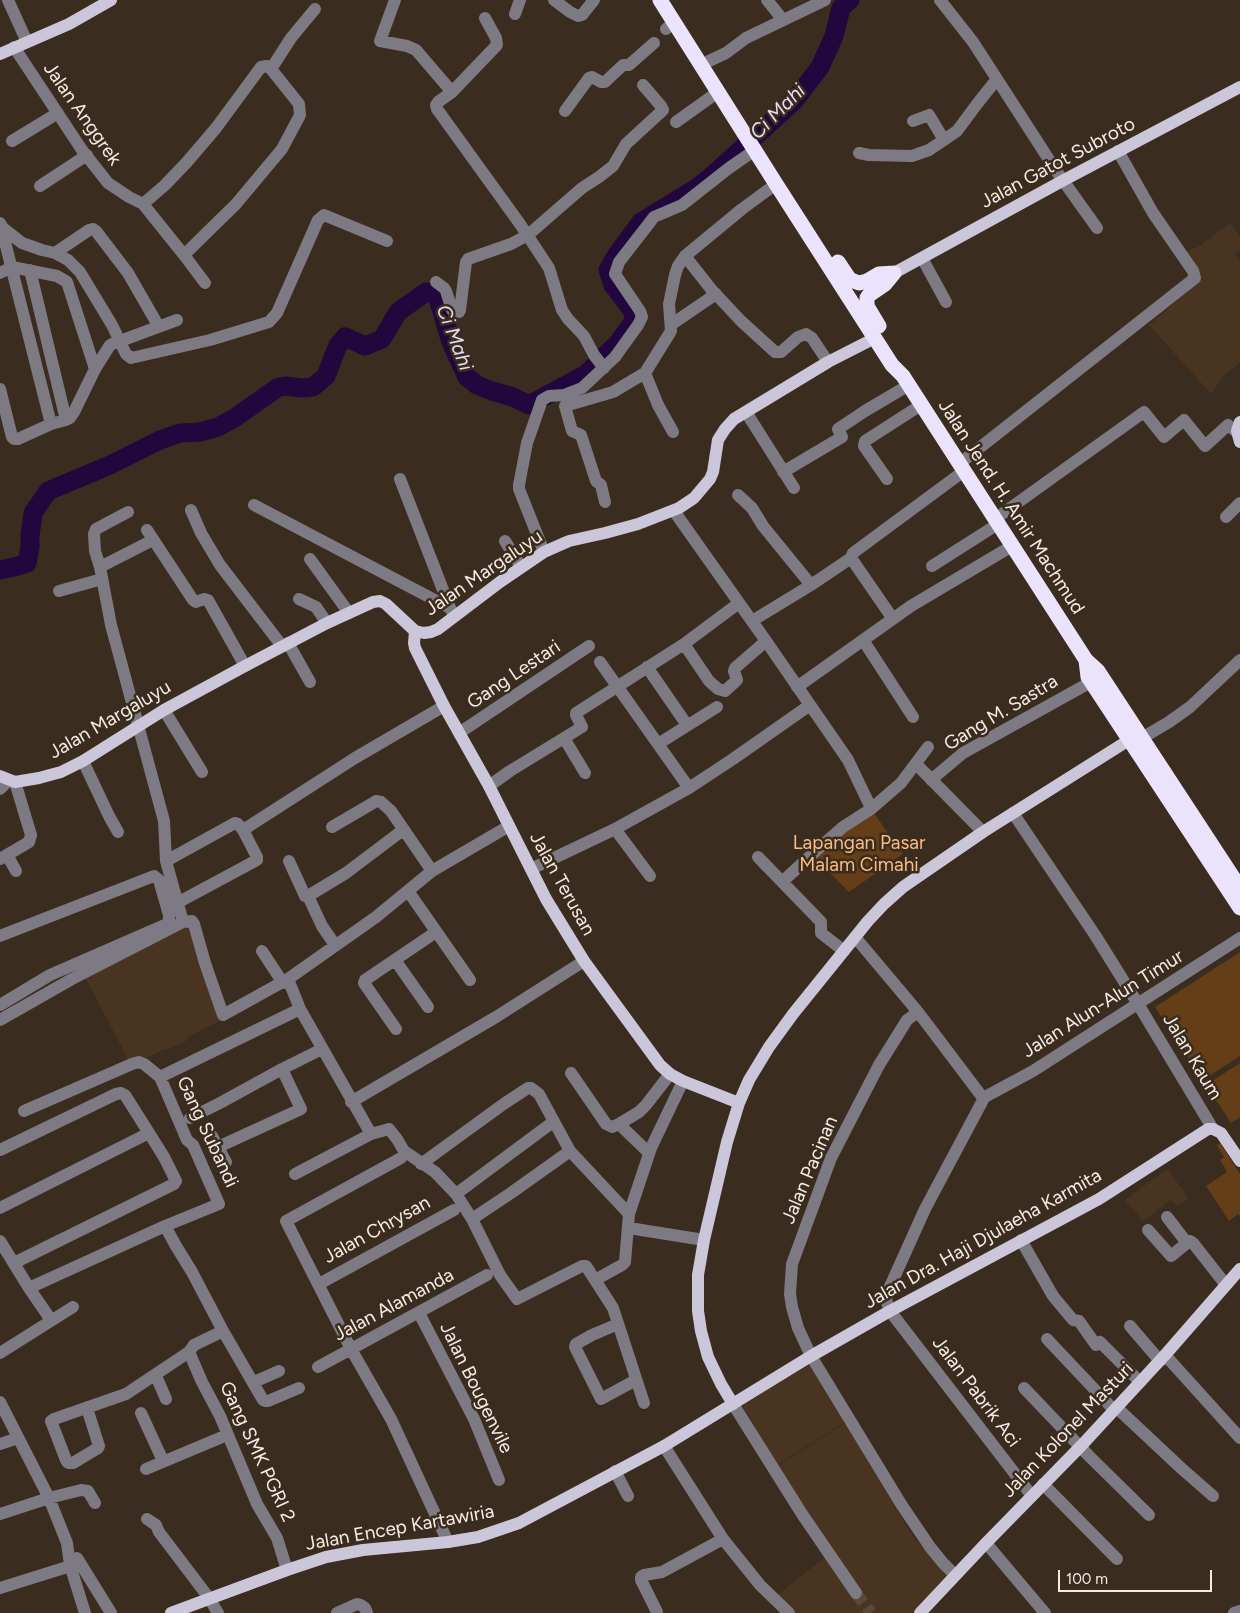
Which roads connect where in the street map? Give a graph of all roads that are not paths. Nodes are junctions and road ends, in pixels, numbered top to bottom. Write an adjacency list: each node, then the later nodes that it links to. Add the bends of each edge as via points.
1 (8, 0): 16 (street)
2 (111, 0): 16 (main road, via 69,24)
3 (396, 0): 25 (street, via 380,41 416,50)
4 (520, 0): 13 (street)
5 (554, 0): 6 (street, via 578,16)
6 (594, 0)
7 (660, 0): 26 (highway, Jalan Jend. H. Amir Machmud, via 670,26)
8 (672, 0): 20 (highway, Jalan Jend. H. Amir Machmud)
9 (767, 0): 15 (street)
10 (825, 0): 15 (street)
11 (940, 0): 22 (street)
12 (315, 9): 21 (street, via 291,38)
13 (515, 14)
14 (485, 18): 25 (street, via 497,45)
15 (783, 20): 20 (street)
16 (27, 42): 18 (main road)
17 (654, 42): 27 (street, via 605,82 588,78)
18 (14, 47): 19 (main road); 28 (street, Jalan Anggrek)
19 (0, 54)
20 (709, 61): 31 (highway, Jalan Jend. H. Amir Machmud)
21 (272, 69): 41 (street, via 261,67 193,155); 47 (street, via 298,104 300,115 282,149 236,204)
22 (997, 79): 32 (street, via 957,131); 38 (street)
23 (644, 85): 44 (street, via 662,110 626,144 613,166)
24 (1240, 87): 35 (main road, Jalan Gatot Subroto)
25 (452, 92): 44 (street, via 438,102 436,109)
26 (718, 92): 30 (street); 31 (highway, Jalan Jend. H. Amir Machmud)
27 (565, 111)
28 (58, 113): 33 (street); 37 (street, Jalan Anggrek)
29 (913, 121): 32 (street, via 929,115)
30 (676, 122)
31 (746, 129): 34 (highway, Jalan Jend. H. Amir Machmud)
32 (944, 140): 36 (street, via 912,156)
33 (12, 141)
34 (756, 147): 39 (highway, Jalan Jend. H. Amir Machmud); 53 (highway, Jalan Jend. H. Amir Machmud, via 848,277 859,283 879,274); 64 (street, via 682,205 654,217 619,262 614,274 642,317 615,357)
35 (1118, 151): 38 (main road, Jalan Gatot Subroto); 77 (street, via 1195,278)
36 (859, 153)
37 (87, 155): 40 (street); 41 (street, Jalan Anggrek, via 108,183)
38 (1064, 180): 42 (street); 49 (main road, Jalan Gatot Subroto)
39 (776, 184): 48 (street); 61 (highway, Jalan Jend. H. Amir Machmud)
40 (40, 186)
41 (143, 204): 47 (street, Jalan Anggrek)
42 (1097, 228)
43 (2, 231): 46 (street, via 22,243); 50 (street)
44 (528, 235): 54 (street, via 468,259 459,312 452,310 446,291); 64 (street, via 549,268 562,310)
45 (387, 241): 62 (street, via 324,215 318,220 278,313 269,322 210,340 131,358)
46 (55, 253): 60 (street, via 89,230 96,231 128,273); 62 (street, via 80,272 112,325)
47 (184, 255): 55 (street, Jalan Anggrek)
48 (685, 256): 56 (street); 59 (street, via 676,269 670,297)
49 (922, 258): 53 (main road, Jalan Gatot Subroto); 57 (street)
50 (12, 267): 51 (street); 52 (street); 74 (street)
51 (30, 270): 63 (street, via 57,276 67,282); 73 (street)
52 (0, 273)
53 (894, 273): 68 (highway, Jalan Jend. H. Amir Machmud, via 886,284 869,295 866,302 900,359)
54 (436, 282)
55 (206, 283)
56 (716, 294): 59 (street); 65 (street, via 775,352 780,352 806,334)
57 (946, 302)
58 (177, 320): 60 (street)
59 (672, 324): 67 (street, via 672,331)
60 (157, 326): 62 (street)
61 (875, 338): 65 (main road, Jalan Margaluyu); 68 (highway, Jalan Jend. H. Amir Machmud)
62 (114, 343): 63 (street); 66 (street)
63 (88, 352): 66 (street)
64 (600, 362): 70 (street, via 582,388)
65 (828, 362): 72 (main road, Jalan Margaluyu)
66 (95, 369): 73 (street, via 74,412)
67 (645, 373): 70 (street, via 613,392); 75 (street)
68 (906, 381): 71 (highway, Jalan Jend. H. Amir Machmud); 78 (street, via 838,429 842,437)
69 (0, 389): 74 (street, via 14,439)
70 (564, 400): 83 (street, via 572,432 581,435); 93 (street, via 548,396 542,400 528,442 519,485)
71 (922, 405): 77 (highway, Jalan Jend. H. Amir Machmud); 79 (street, via 865,441 864,446)
72 (746, 412): 78 (street); 87 (main road, Jalan Margaluyu, via 734,419 718,440 713,472 702,490)
73 (66, 420): 74 (street)
74 (50, 424)
75 (673, 432)
76 (1239, 432): 90 (street, via 1228,425 1205,446 1184,420 1164,437 1144,412)
77 (962, 467): 90 (highway, Jalan Jend. H. Amir Machmud); 94 (street, via 853,553)
78 (783, 472): 81 (street)
79 (888, 478)
80 (400, 479): 103 (street)
81 (794, 488)
82 (738, 495): 99 (street, via 752,508)
83 (605, 502)
84 (1240, 502): 89 (street)
85 (254, 505): 103 (street)
86 (191, 510): 111 (street, via 220,565)
87 (674, 511): 93 (main road, Jalan Margaluyu, via 569,541); 102 (street)
88 (128, 512): 98 (street, via 96,529 95,551)
89 (1226, 517)
90 (996, 522): 92 (highway, Jalan Jend. H. Amir Machmud); 96 (street)
91 (505, 540): 97 (street)
92 (1012, 546): 105 (street); 114 (highway, Jalan Jend. H. Amir Machmud)
93 (544, 552): 97 (main road, Jalan Margaluyu)
94 (851, 558): 99 (street); 105 (street)
95 (310, 559): 104 (street)
96 (932, 566)
97 (521, 567): 103 (main road, Jalan Margaluyu)
98 (101, 573): 100 (street); 117 (street, via 150,535 193,600 208,600); 129 (street, via 111,625)
99 (811, 585): 106 (street)
100 (59, 591)
101 (299, 599): 107 (street, via 316,607)
102 (739, 603): 106 (street); 112 (street)
103 (452, 612): 108 (main road, Jalan Margaluyu, via 431,632)
104 (349, 613): 107 (main road, Jalan Margaluyu); 108 (main road, Jalan Margaluyu, via 380,601)
105 (893, 618): 109 (street)
106 (752, 621): 110 (street)
107 (327, 623): 111 (main road, Jalan Margaluyu)
108 (415, 631): 124 (main road, Jalan Terusan, via 415,648)
109 (863, 640): 122 (street); 127 (street)
110 (766, 641): 112 (street, via 736,668 737,680 725,691 718,689 710,680); 122 (street)
111 (285, 644): 117 (main road, Jalan Margaluyu); 119 (street)
112 (684, 644): 118 (street)
113 (589, 646): 130 (street, Gang Lestari)
114 (1086, 660): 120 (highway, Jalan Jend. H. Amir Machmud); 132 (highway, Jalan Jend. H. Amir Machmud, via 1098,671)
115 (1240, 660): 132 (street, via 1190,707)
116 (600, 662): 121 (street)
117 (245, 666): 126 (main road, Jalan Margaluyu)
118 (647, 667): 121 (street); 128 (street)
119 (310, 682)
120 (1091, 682): 132 (highway, Jalan Jend. H. Amir Machmud); 140 (street, Gang M. Sastra, via 964,753)
121 (616, 687): 131 (street, via 576,713 582,728); 133 (street)
122 (797, 687): 123 (street)
123 (810, 705): 142 (street); 144 (street, via 848,760)
124 (444, 706): 130 (main road, Jalan Terusan); 149 (street)
125 (717, 707): 128 (street)
126 (164, 710): 129 (main road, Jalan Margaluyu); 137 (street)
127 (913, 717)
128 (686, 725): 133 (street)
129 (138, 726): 135 (main road, Jalan Margaluyu); 155 (street, via 164,821)
130 (459, 733): 141 (main road, Jalan Terusan)
131 (564, 738): 138 (street); 141 (street)
132 (1136, 739): 145 (main road); 162 (highway, Jalan Jend. H. Amir Machmud); 166 (highway, Jalan Jend. H. Amir Machmud)
133 (658, 744): 142 (street)
134 (928, 747): 136 (street)
135 (83, 761): 139 (main road, Jalan Margaluyu, via 39,778); 151 (street)
136 (916, 764): 140 (street); 144 (street, via 902,782)
137 (202, 772)
138 (585, 772)
139 (8, 779): 143 (street); 153 (street, via 32,836 29,842)
140 (931, 780): 152 (street)
141 (489, 786): 146 (main road, Jalan Terusan)
142 (688, 788): 148 (street)
143 (0, 790)
144 (871, 808): 161 (street, via 843,827)
145 (1013, 813): 152 (main road); 179 (street, Jalan Kaum)
146 (509, 826): 157 (main road, Jalan Terusan); 159 (street)
147 (332, 827): 150 (street, via 376,801 391,811)
148 (616, 829): 157 (street); 160 (street)
149 (243, 830): 155 (street, via 235,823); 165 (street, via 257,860)
150 (403, 830): 159 (street); 164 (street, via 346,873)
151 (118, 832)
152 (983, 832): 170 (main road, via 903,887)
153 (4, 857): 158 (street)
154 (758, 857): 161 (street)
155 (166, 861): 165 (street)
156 (289, 861): 164 (street, via 305,896)
157 (531, 869): 176 (main road, Jalan Terusan)
158 (16, 871)
159 (432, 871): 163 (street)
160 (650, 876)
161 (782, 882): 173 (street, via 822,924 821,933)
162 (1240, 888)
163 (408, 891): 168 (street); 172 (street)
164 (308, 896): 172 (street)
165 (177, 903): 167 (street)
166 (1240, 908)
167 (183, 922): 178 (street, via 192,921 194,924 223,1015); 184 (street)
168 (436, 932): 175 (street); 177 (street)
169 (0, 936): 180 (street, via 154,876 159,880 169,915 167,924 50,974)
170 (855, 937): 173 (main road); 183 (street)
171 (1240, 938): 179 (street, Jalan Alun-Alun Timur)
172 (335, 945): 178 (street)
173 (844, 950): 194 (main road, via 769,1048)
174 (262, 951): 178 (street)
175 (395, 960): 181 (street); 185 (street, via 364,983)
176 (584, 961): 189 (main road, Jalan Terusan, via 660,1066); 193 (street)
177 (470, 980)
178 (285, 981): 182 (street)
179 (1138, 1004): 192 (street, Jalan Alun-Alun Timur, via 1033,1071); 199 (street, Jalan Kaum)
180 (0, 1005)
181 (428, 1007)
182 (300, 1009): 186 (street); 190 (street)
183 (918, 1012): 192 (street); 240 (street, Jalan Pacinan, via 907,1020 879,1065 840,1142 792,1264 792,1307)
184 (0, 1020)
185 (396, 1029)
186 (322, 1049): 187 (street); 193 (street)
187 (282, 1069): 196 (street); 207 (street, via 301,1109 215,1142)
188 (571, 1073): 198 (street, via 606,1124)
189 (670, 1074): 191 (main road, Jalan Terusan); 198 (street, via 646,1105)
190 (160, 1077): 195 (street, via 139,1062); 216 (street, Gang Subandi, via 219,1204)
191 (683, 1081): 194 (main road, Jalan Terusan); 204 (street)
192 (983, 1098): 230 (street, via 925,1209 888,1291 886,1300)
193 (351, 1102): 201 (street)
194 (739, 1103): 220 (main road, via 726,1142)
195 (24, 1111)
196 (190, 1118)
197 (553, 1122): 203 (street); 208 (street, via 539,1094 528,1088); 210 (street)
198 (619, 1124): 204 (street)
199 (1213, 1128): 206 (main road, via 1221,1133); 221 (main road, Jalan Dra. Haji Djulaeha Karmita, via 1099,1199)
200 (149, 1133): 202 (street, via 121,1093); 211 (street); 223 (street, via 164,1156 176,1181 174,1184)
201 (371, 1134): 208 (street, via 389,1129 404,1151); 209 (street)
202 (0, 1150)
203 (570, 1150): 213 (street); 215 (street)
204 (649, 1153): 213 (street)
205 (401, 1158): 227 (street, via 286,1221)
206 (1240, 1160)
207 (226, 1162)
208 (421, 1164): 210 (street, via 435,1172)
209 (295, 1174)
210 (456, 1194): 215 (street)
211 (0, 1208)
212 (454, 1210): 227 (street, Jalan Chrysan)
213 (629, 1214): 217 (street)
214 (1167, 1217): 222 (street)
215 (472, 1219): 226 (street, via 500,1275 517,1299 584,1265)
216 (166, 1226): 228 (street); 235 (street)
217 (628, 1228): 220 (street); 226 (street, via 623,1264)
218 (1148, 1230): 222 (street, via 1171,1256)
219 (0, 1240): 223 (street)
220 (704, 1240): 253 (main road, via 698,1275 701,1331 708,1357)
221 (1021, 1240): 230 (main road, Jalan Dra. Haji Djulaeha Karmita); 247 (street, via 1053,1296 1073,1320 1079,1321 1096,1345 1100,1342)
222 (1187, 1242): 225 (street, via 1193,1243)
223 (14, 1263): 228 (street)
224 (487, 1275): 231 (street, Jalan Alamanda)
225 (1235, 1279): 241 (main road, Jalan Kolonel Masturi)
226 (595, 1280): 233 (street, via 613,1308)
227 (319, 1284): 237 (street)
228 (29, 1288): 232 (street)
229 (73, 1307): 232 (street)
230 (890, 1311): 240 (main road, Jalan Dra. Haji Djulaeha Karmita); 269 (street, Jalan Pabrik Aci)
231 (419, 1313): 237 (street, Jalan Alamanda); 266 (street, Jalan Bougenvile, via 474,1419)
232 (51, 1320): 239 (street)
233 (618, 1324): 245 (street); 245 (street, via 575,1347 601,1399)
234 (1130, 1326): 241 (street)
235 (223, 1331): 238 (street, via 194,1345); 246 (street)
236 (1047, 1339): 255 (street)
237 (351, 1349): 242 (street, Jalan Alamanda); 277 (street, via 391,1420)
238 (189, 1352): 244 (street); 257 (street, Gang SMK PGRI 2)
239 (0, 1353)
240 (811, 1356): 253 (main road, Jalan Dra. Haji Djulaeha Karmita); 282 (street, Jalan Pacinan, via 901,1504 930,1547)
241 (1167, 1359): 247 (main road, Jalan Kolonel Masturi); 259 (street)
242 (318, 1367)
243 (279, 1371): 246 (street)
244 (156, 1376): 250 (street); 254 (street, via 126,1394)
245 (636, 1380): 252 (street)
246 (254, 1382): 248 (street, via 265,1401)
247 (1140, 1382): 255 (main road, Jalan Kolonel Masturi)
248 (298, 1388)
249 (1024, 1388): 262 (street)
250 (166, 1399)
251 (0, 1402): 258 (street)
252 (644, 1403)
253 (733, 1404): 261 (main road, Jalan Encep Kartawiria); 284 (street)
254 (87, 1408): 254 (street, via 51,1421 68,1463 99,1446)
255 (1118, 1410): 262 (main road, Jalan Kolonel Masturi); 270 (street)
256 (141, 1413): 263 (street)
257 (227, 1435): 263 (street); 281 (street, Gang SMK PGRI 2, via 257,1504 277,1538)
258 (18, 1438): 260 (street); 271 (street)
259 (1240, 1438)
260 (0, 1444)
261 (664, 1446): 265 (main road, Jalan Encep Kartawiria); 276 (street)
262 (1081, 1446): 267 (main road, Jalan Kolonel Masturi); 274 (street)
263 (163, 1461): 264 (street)
264 (146, 1469)
265 (615, 1471): 268 (street); 277 (main road, Jalan Encep Kartawiria, via 519,1523 478,1537)
266 (500, 1480)
267 (1043, 1484): 269 (main road, Jalan Kolonel Masturi); 279 (street)
268 (628, 1496)
269 (1032, 1496): 278 (main road, Jalan Kolonel Masturi)
270 (1213, 1496)
271 (49, 1498): 272 (street, via 85,1490); 273 (street); 280 (street)
272 (95, 1502)
273 (0, 1514)
274 (1149, 1515)
275 (147, 1519): 285 (street, via 156,1525)
276 (723, 1538): 287 (street, via 662,1572 641,1577); 294 (street, via 760,1585)
277 (448, 1542): 281 (main road, Jalan Encep Kartawiria, via 363,1550 326,1557)
278 (987, 1544): 282 (main road, Jalan Kolonel Masturi); 296 (street)
279 (1117, 1559)
280 (75, 1564): 283 (street); 288 (street); 289 (street)
281 (287, 1570): 285 (main road, Jalan Encep Kartawiria)
282 (955, 1575): 295 (main road, Jalan Kolonel Masturi)
283 (0, 1588)
284 (856, 1593)
285 (209, 1598): 290 (main road, Jalan Encep Kartawiria); 291 (street)
286 (1240, 1611): 297 (street)
287 (657, 1612)
288 (85, 1613)
289 (111, 1613)
290 (171, 1613)
291 (218, 1613)
292 (337, 1613): 293 (street, via 357,1604)
293 (367, 1613)
294 (789, 1613)
295 (920, 1613)
296 (1045, 1613)
297 (1234, 1613)

